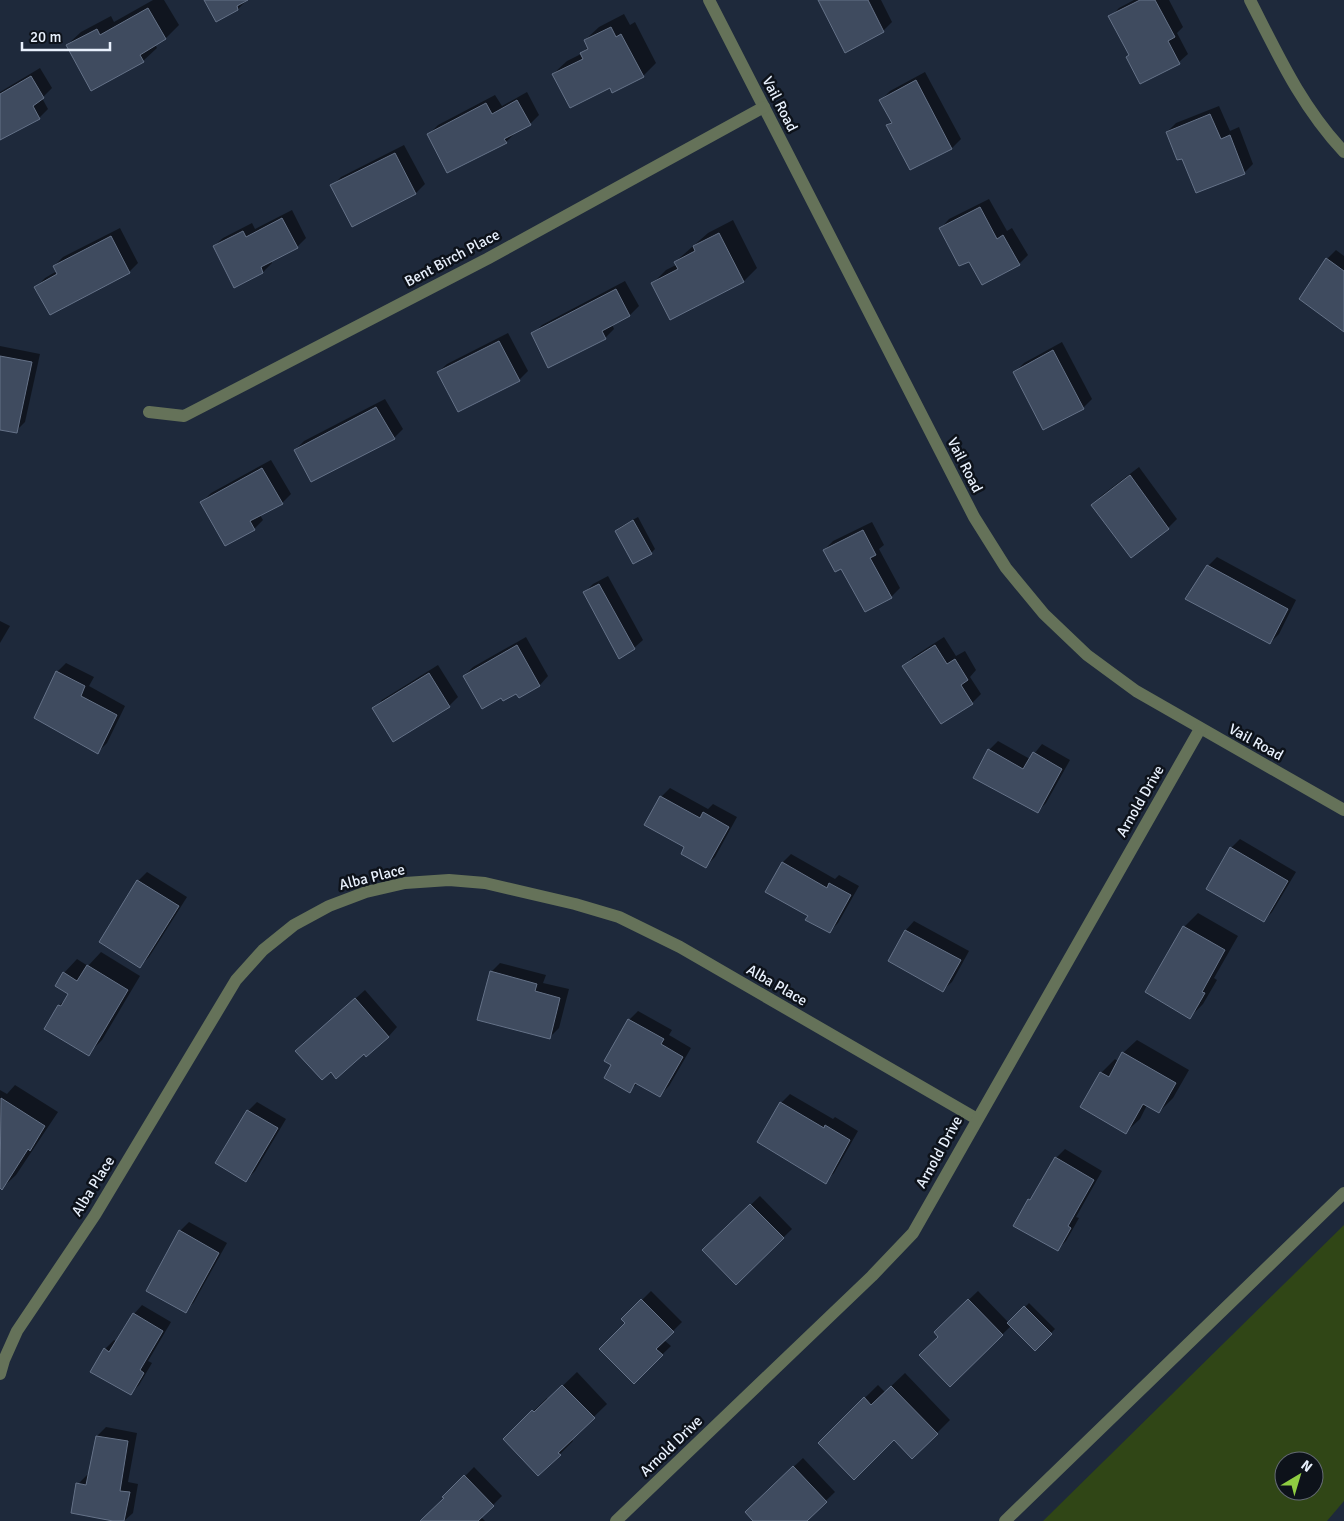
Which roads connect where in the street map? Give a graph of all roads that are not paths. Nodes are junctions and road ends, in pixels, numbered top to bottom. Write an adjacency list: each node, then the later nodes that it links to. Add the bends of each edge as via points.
1 (709, 0): 3 (street, Vail Road)
2 (1250, 0): 4 (street, via 1293,86)
3 (764, 107): 5 (street, Bent Birch Place, via 487,259 184,416); 6 (street, Vail Road, via 974,517 1006,568 1044,614 1087,655 1136,691)
4 (1344, 152)
5 (149, 412)
6 (1200, 729): 7 (street, Vail Road); 8 (street, Arnold Drive)
7 (1344, 810)
8 (977, 1119): 10 (street, Alba Place, via 680,948 619,917 485,883 449,880 405,883 366,892 329,906 294,925 262,950 236,980 96,1215 18,1331); 11 (street, Arnold Drive, via 913,1233)
9 (1344, 1192): 12 (street)
10 (0, 1374)
11 (616, 1521)
12 (1005, 1521)

